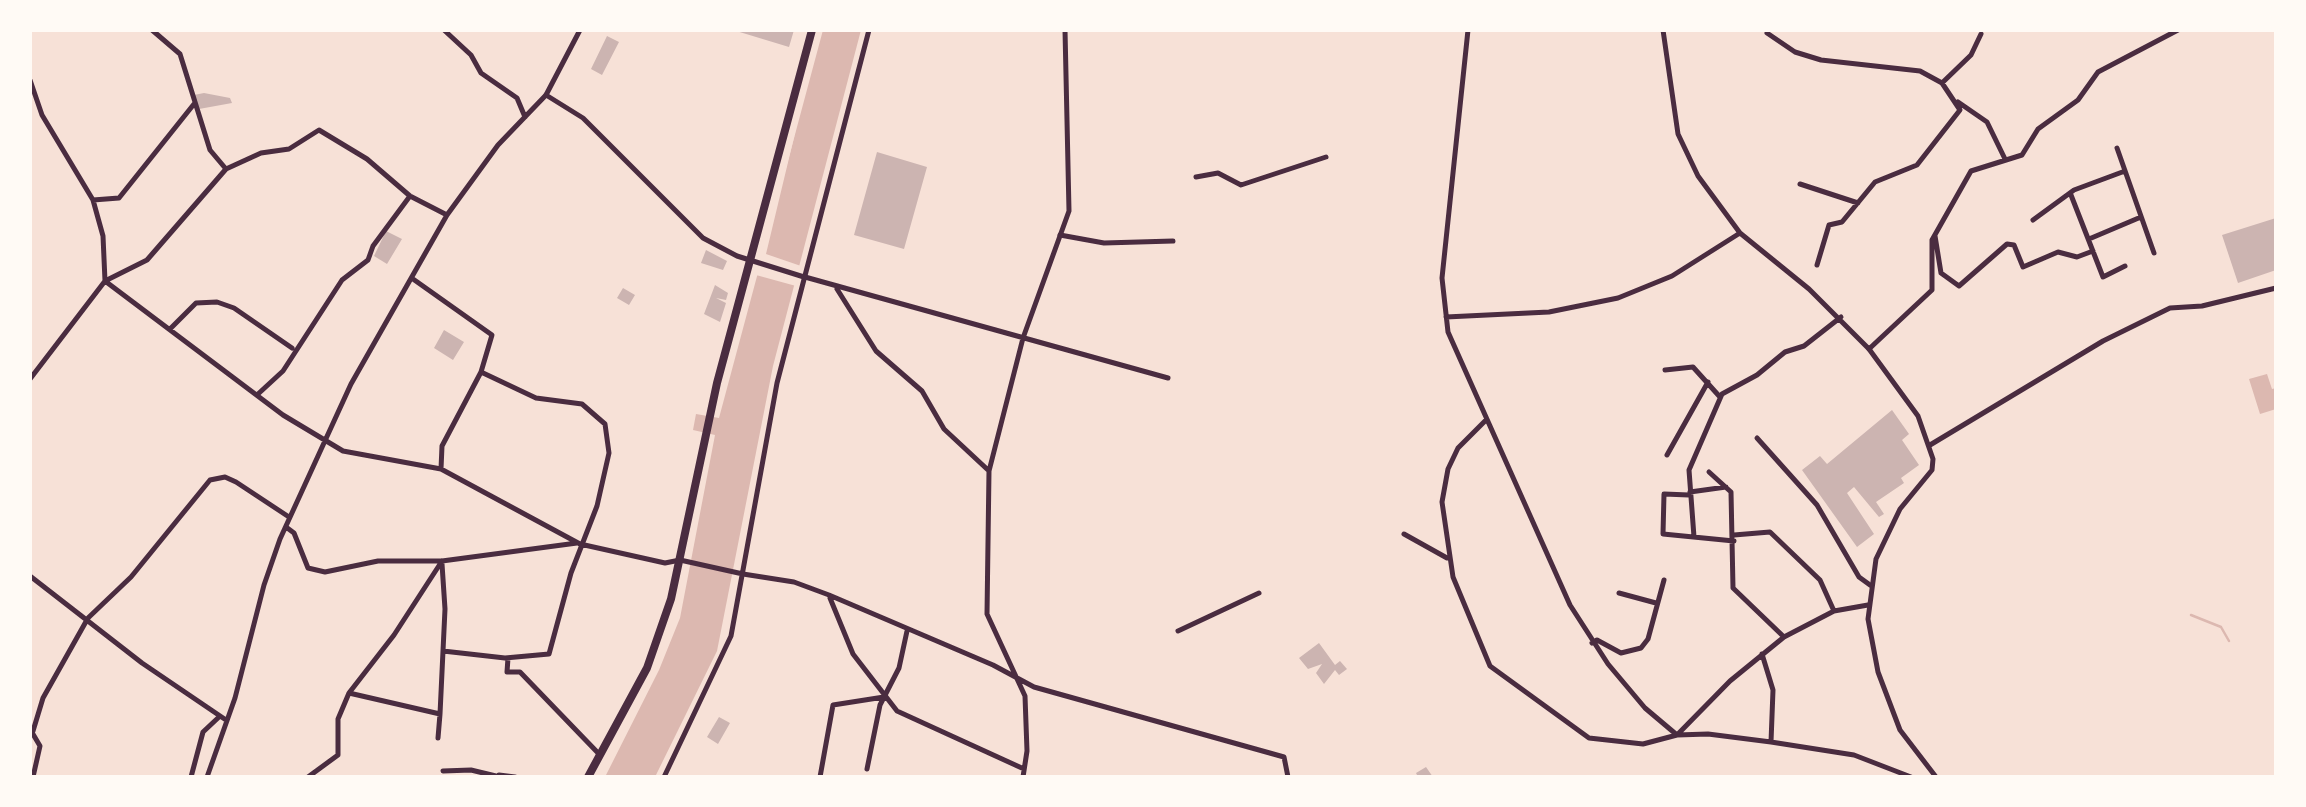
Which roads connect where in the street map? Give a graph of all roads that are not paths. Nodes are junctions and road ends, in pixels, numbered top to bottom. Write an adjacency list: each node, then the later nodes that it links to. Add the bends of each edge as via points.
1 (152, 30): 16 (street, via 180,54)
2 (444, 30): 17 (street, via 482,73 516,98)
3 (580, 30): 14 (street)
4 (812, 30): 39 (highway)
5 (868, 30): 42 (street)
6 (1065, 30): 33 (street, via 1070,211)
7 (1468, 30): 48 (street, via 1442,278)
8 (1663, 30): 32 (street, via 1678,134 1698,176)
9 (2178, 30): 20 (street, via 2098,72 2078,100 2038,129 2022,155)
10 (1767, 33): 13 (street, via 1820,60 1920,71)
11 (1981, 34): 13 (street, via 1971,55)
12 (30, 80): 27 (street, via 42,115)
13 (1942, 82): 15 (street)
14 (546, 94): 17 (street); 39 (street, via 583,118 702,238)
15 (1958, 102): 20 (street, via 1987,122); 28 (street, via 1958,114 1917,164 1874,182)
16 (194, 104): 21 (street, via 210,150); 27 (street, via 120,198)
17 (525, 117): 29 (street)
18 (2117, 148): 22 (street)
19 (1326, 157): 23 (street, via 1241,186 1218,173)
20 (2006, 160): 34 (street, via 1971,171)
21 (226, 168): 26 (street, via 290,149 320,130); 44 (street, via 146,260)
22 (2125, 171): 25 (street); 30 (street)
23 (1196, 177)
24 (1800, 184): 28 (street)
25 (2070, 195): 31 (street); 35 (street)
26 (410, 196): 29 (street); 51 (street, via 368,260 342,280)
27 (93, 200): 44 (street, via 104,236)
28 (1858, 204): 40 (street, via 1842,222 1830,224)
29 (446, 215): 43 (street)
30 (2142, 217): 35 (street); 38 (street)
31 (2033, 220)
32 (1740, 233): 47 (street); 48 (street, via 1672,276 1618,298 1549,312)
33 (1060, 235): 36 (street, via 1104,243); 50 (street)
34 (1935, 236): 37 (street, via 1942,273 1959,286 2008,244 2023,266 2058,252 2077,257); 52 (street, via 1932,290)
35 (2088, 239): 37 (street)
36 (1173, 241)
37 (2093, 251): 41 (street, via 2103,277)
38 (2154, 253)
39 (755, 262): 42 (street); 78 (highway, via 706,432)
40 (1818, 264)
41 (2125, 266)
42 (802, 276): 45 (street); 79 (street)
43 (413, 279): 54 (street, via 492,335); 62 (street)
44 (105, 282): 49 (street); 55 (street)
45 (836, 286): 50 (street); 66 (street, via 876,351 922,391 944,430)
46 (2276, 288): 63 (street, via 2170,308)
47 (1840, 317): 52 (street); 59 (street)
48 (1446, 318): 60 (street)
49 (170, 329): 51 (street, via 196,303 217,302); 58 (street)
50 (1023, 338): 56 (street); 66 (street)
51 (293, 349): 58 (street, via 283,371)
52 (1868, 349): 63 (street, via 1910,403)
53 (1665, 370): 57 (street, via 1693,367)
54 (481, 372): 65 (street, via 442,446); 75 (street, via 536,398 582,404 605,424 609,452 598,506)
55 (30, 378)
56 (1168, 378)
57 (1708, 382): 59 (street); 64 (street)
58 (258, 394): 62 (street)
59 (1720, 396): 69 (street, via 1688,470)
60 (1486, 420): 76 (street, via 1448,469 1442,502); 93 (street)
61 (1758, 438): 82 (street, via 1818,505 1859,577)
62 (324, 442): 65 (street); 70 (street)
63 (1930, 445): 82 (street, via 1932,470 1895,518)
64 (1667, 454)
65 (442, 469): 75 (street)
66 (989, 470): 97 (street, via 988,614)
67 (1709, 472): 68 (street)
68 (1726, 487): 69 (street); 74 (street)
69 (1690, 493): 73 (street); 73 (street, via 1664,494 1663,534)
70 (290, 518): 71 (street); 89 (street, via 236,482 212,479)
71 (286, 527): 77 (street, via 313,572 400,559); 101 (street)
72 (1404, 534): 76 (street)
73 (1694, 537): 74 (street)
74 (1734, 538): 88 (street, via 1770,532 1820,580); 92 (street, via 1733,588)
75 (579, 544): 77 (street); 78 (street, via 665,563); 96 (street, via 549,654)
76 (1448, 558): 103 (street, via 1494,670 1590,738 1643,744)
77 (442, 561): 94 (street); 98 (street)
78 (685, 561): 79 (street); 106 (highway, via 648,668)
79 (739, 572): 85 (street); 117 (street, via 730,636)
80 (30, 576): 89 (street)
81 (1664, 580): 86 (street)
82 (1870, 584): 87 (street)
83 (1259, 593): 91 (street)
84 (1618, 593): 86 (street)
85 (829, 595): 90 (street); 99 (street, via 853,654)
86 (1656, 604): 93 (street, via 1648,639 1636,651)
87 (1868, 604): 88 (street); 121 (street, via 1887,698 1909,745)
88 (1834, 610): 92 (street)
89 (88, 618): 101 (street); 102 (street)
90 (907, 631): 97 (street); 99 (street)
91 (1178, 631)
92 (1784, 638): 95 (street)
93 (1592, 644): 103 (street, via 1644,708)
94 (443, 651): 96 (street); 100 (street)
95 (1762, 654): 103 (street); 105 (street, via 1773,690)
96 (508, 658): 106 (street, via 508,672 520,672)
97 (1020, 680): 109 (street, via 1026,708); 119 (street, via 1284,757)
98 (349, 693): 100 (street); 114 (street, via 338,720 338,755)
99 (884, 697): 107 (street); 109 (street, via 907,720); 118 (street, via 832,705)
100 (440, 714): 104 (street)
101 (222, 718): 112 (street, via 203,732); 113 (street)
102 (31, 730): 111 (street, via 40,746)
103 (1676, 735): 105 (street)
104 (438, 738)
105 (1771, 742): 120 (street, via 1854,756)
106 (602, 756): 116 (highway)
107 (867, 770)
108 (443, 771): 110 (street)
109 (1023, 773)
110 (499, 776): 115 (street)
111 (34, 777)
112 (191, 777)
113 (206, 777)
114 (308, 777)
115 (515, 777)
116 (588, 777)
117 (664, 777)
118 (820, 777)
119 (1288, 777)
120 (1911, 777)
121 (1936, 777)

